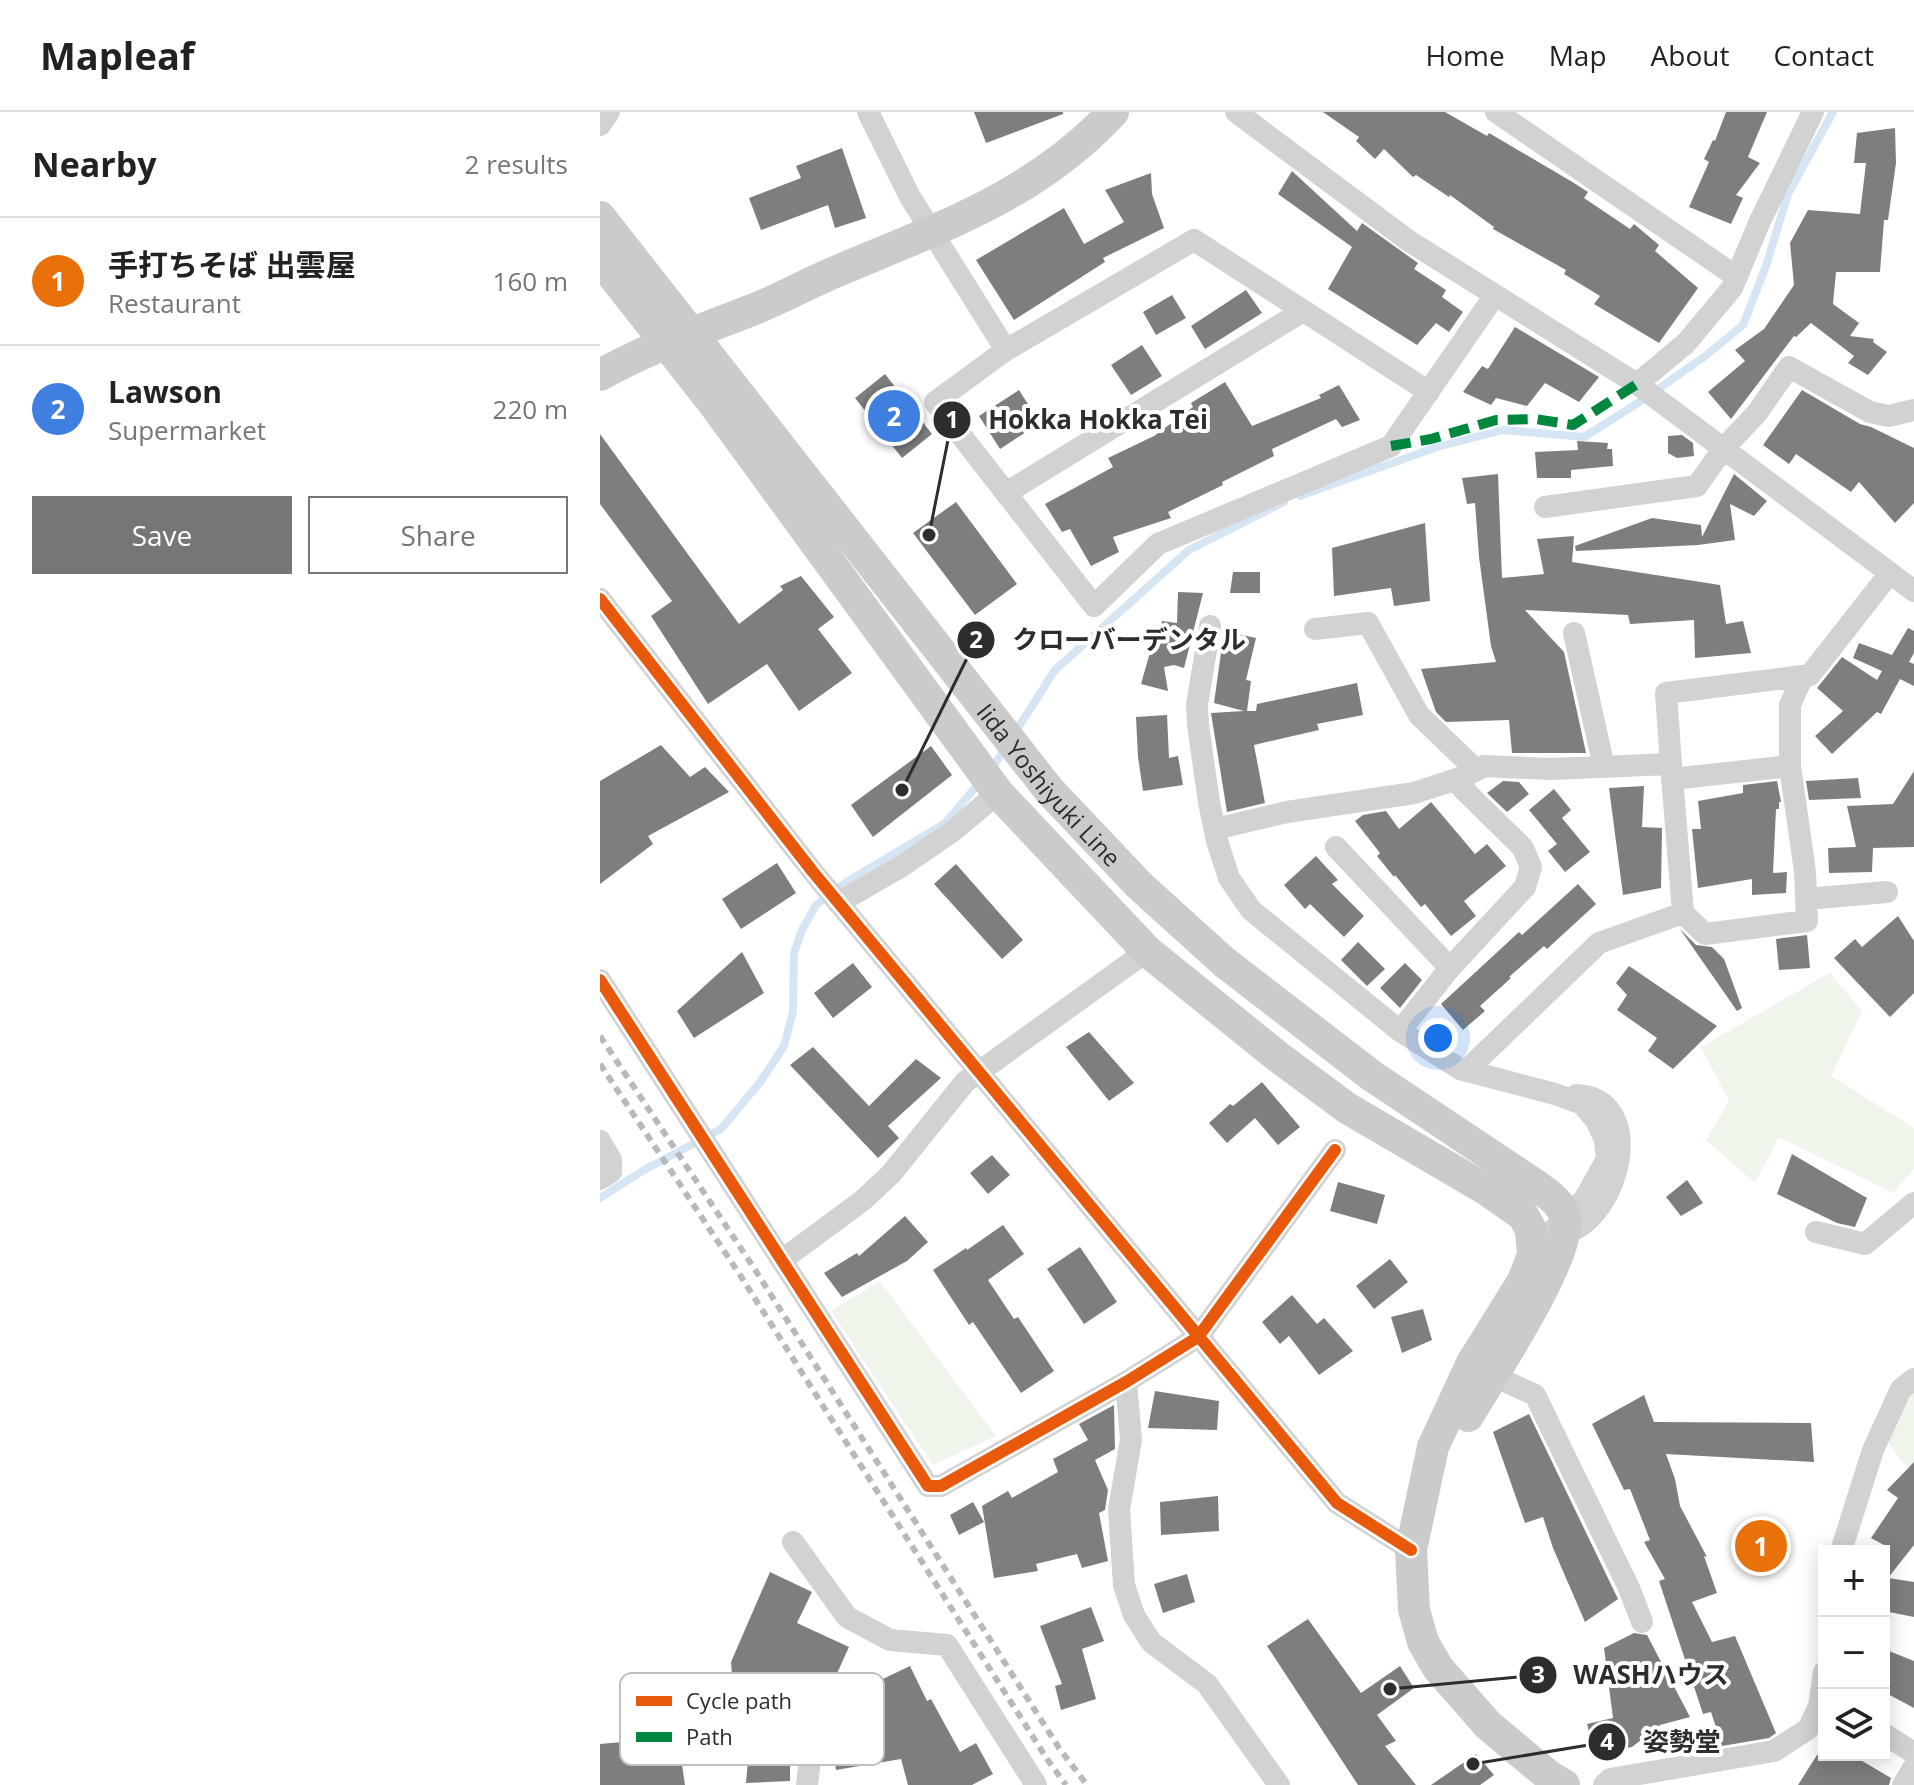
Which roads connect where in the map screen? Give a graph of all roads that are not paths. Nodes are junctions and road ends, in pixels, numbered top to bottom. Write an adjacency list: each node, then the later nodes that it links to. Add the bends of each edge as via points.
1 (609, 112): 7 (street)
2 (868, 112): 9 (street)
3 (1113, 112): 9 (main road, via 1043,172)
4 (1236, 112): 12 (street, via 1409,241)
5 (1496, 112): 11 (street)
6 (1813, 112): 11 (street)
7 (600, 125)
8 (600, 217): 14 (main road, Iida Yoshiyuki Line)
9 (932, 233): 14 (main road); 15 (street)
10 (600, 259): 14 (main road, Iida Yoshiyuki Line)
11 (1737, 277): 17 (street, via 1686,343)
12 (1495, 295): 17 (street); 18 (street)
13 (1303, 311): 15 (street, via 1194,240); 18 (street); 21 (street)
14 (680, 338): 16 (main road); 34 (main road, Iida Yoshiyuki Line); 52 (main road, Iida Yoshiyuki Line, via 1049,790 1139,885 1236,972 1372,1076 1537,1186 1559,1204)
15 (1006, 350): 21 (street, via 935,402)
16 (600, 375)
17 (1638, 385): 20 (street)
18 (1429, 392): 21 (street, via 1391,446 1158,544 1094,606)
19 (1914, 410): 20 (street, via 1889,416 1870,412 1789,367)
20 (1723, 449): 22 (street, via 1697,486); 23 (street)
21 (1006, 493)
22 (1545, 507)
23 (1890, 573): 24 (street); 29 (street, via 1810,675)
24 (1914, 591)
25 (600, 599): 39 (street)
26 (1210, 626): 35 (street, via 1197,705)
27 (1315, 629): 33 (street, via 1368,623 1419,715)
28 (1574, 633): 31 (street)
29 (1803, 676): 30 (street, via 1790,705); 32 (street, via 1666,693)
30 (1790, 766): 32 (street); 38 (street)
31 (1604, 767): 32 (street); 33 (street, via 1484,766)
32 (1672, 772): 40 (street)
33 (1471, 773): 35 (street, via 1414,793); 42 (street, via 1463,789 1523,848 1531,867 1525,887)
34 (998, 793): 39 (street, via 953,831); 41 (main road, Iida Yoshiyuki Line)
35 (1215, 829): 44 (street, via 1229,878 1251,910)
36 (1336, 847): 42 (street)
37 (1887, 892): 38 (street)
38 (1806, 899): 40 (street, via 1807,921 1705,934)
39 (838, 903): 46 (street)
40 (1683, 913): 45 (street, via 1599,943)
41 (1147, 951): 46 (street); 51 (main road, Iida Yoshiyuki Line, via 1347,1108)
42 (1450, 968): 44 (street)
43 (600, 980): 54 (street)
44 (1400, 1031): 45 (street)
45 (1467, 1070): 52 (street, via 1582,1104 1596,1120 1607,1159)
46 (978, 1072): 54 (street, via 891,1174); 55 (street)
47 (600, 1141): 49 (street, via 611,1160 611,1172)
48 (1335, 1150): 55 (street)
49 (600, 1179)
50 (1914, 1203): 53 (street, via 1865,1244)
51 (1523, 1215): 52 (street); 59 (main road, via 1531,1230 1533,1255 1523,1281 1472,1363 1433,1447)
52 (1565, 1225): 56 (main road, via 1554,1269)
53 (1816, 1232)
54 (782, 1260): 58 (street, via 928,1486 941,1486)
55 (1198, 1337): 58 (street); 62 (street, via 1337,1503)
56 (1492, 1375): 59 (main road); 63 (street, via 1535,1395)
57 (1914, 1379): 61 (street, via 1901,1389 1873,1450)
58 (1126, 1382): 72 (street, via 1131,1440 1119,1509 1124,1585 1134,1615 1151,1642 1207,1684)
59 (1424, 1493): 62 (main road)
60 (793, 1542): 71 (street, via 847,1617 890,1640 947,1645)
61 (1843, 1545)
62 (1411, 1550): 69 (main road, via 1414,1610 1438,1668 1488,1725)
63 (1642, 1622)
64 (1818, 1713): 73 (street, via 1808,1729 1774,1751 1610,1779)
65 (1890, 1738): 66 (street)
66 (1914, 1753)
67 (809, 1765): 70 (street)
68 (1914, 1767): 74 (street)
69 (1551, 1782)
70 (807, 1785)
71 (1036, 1785)
72 (1279, 1785)
73 (1604, 1785)
74 (1903, 1785)

